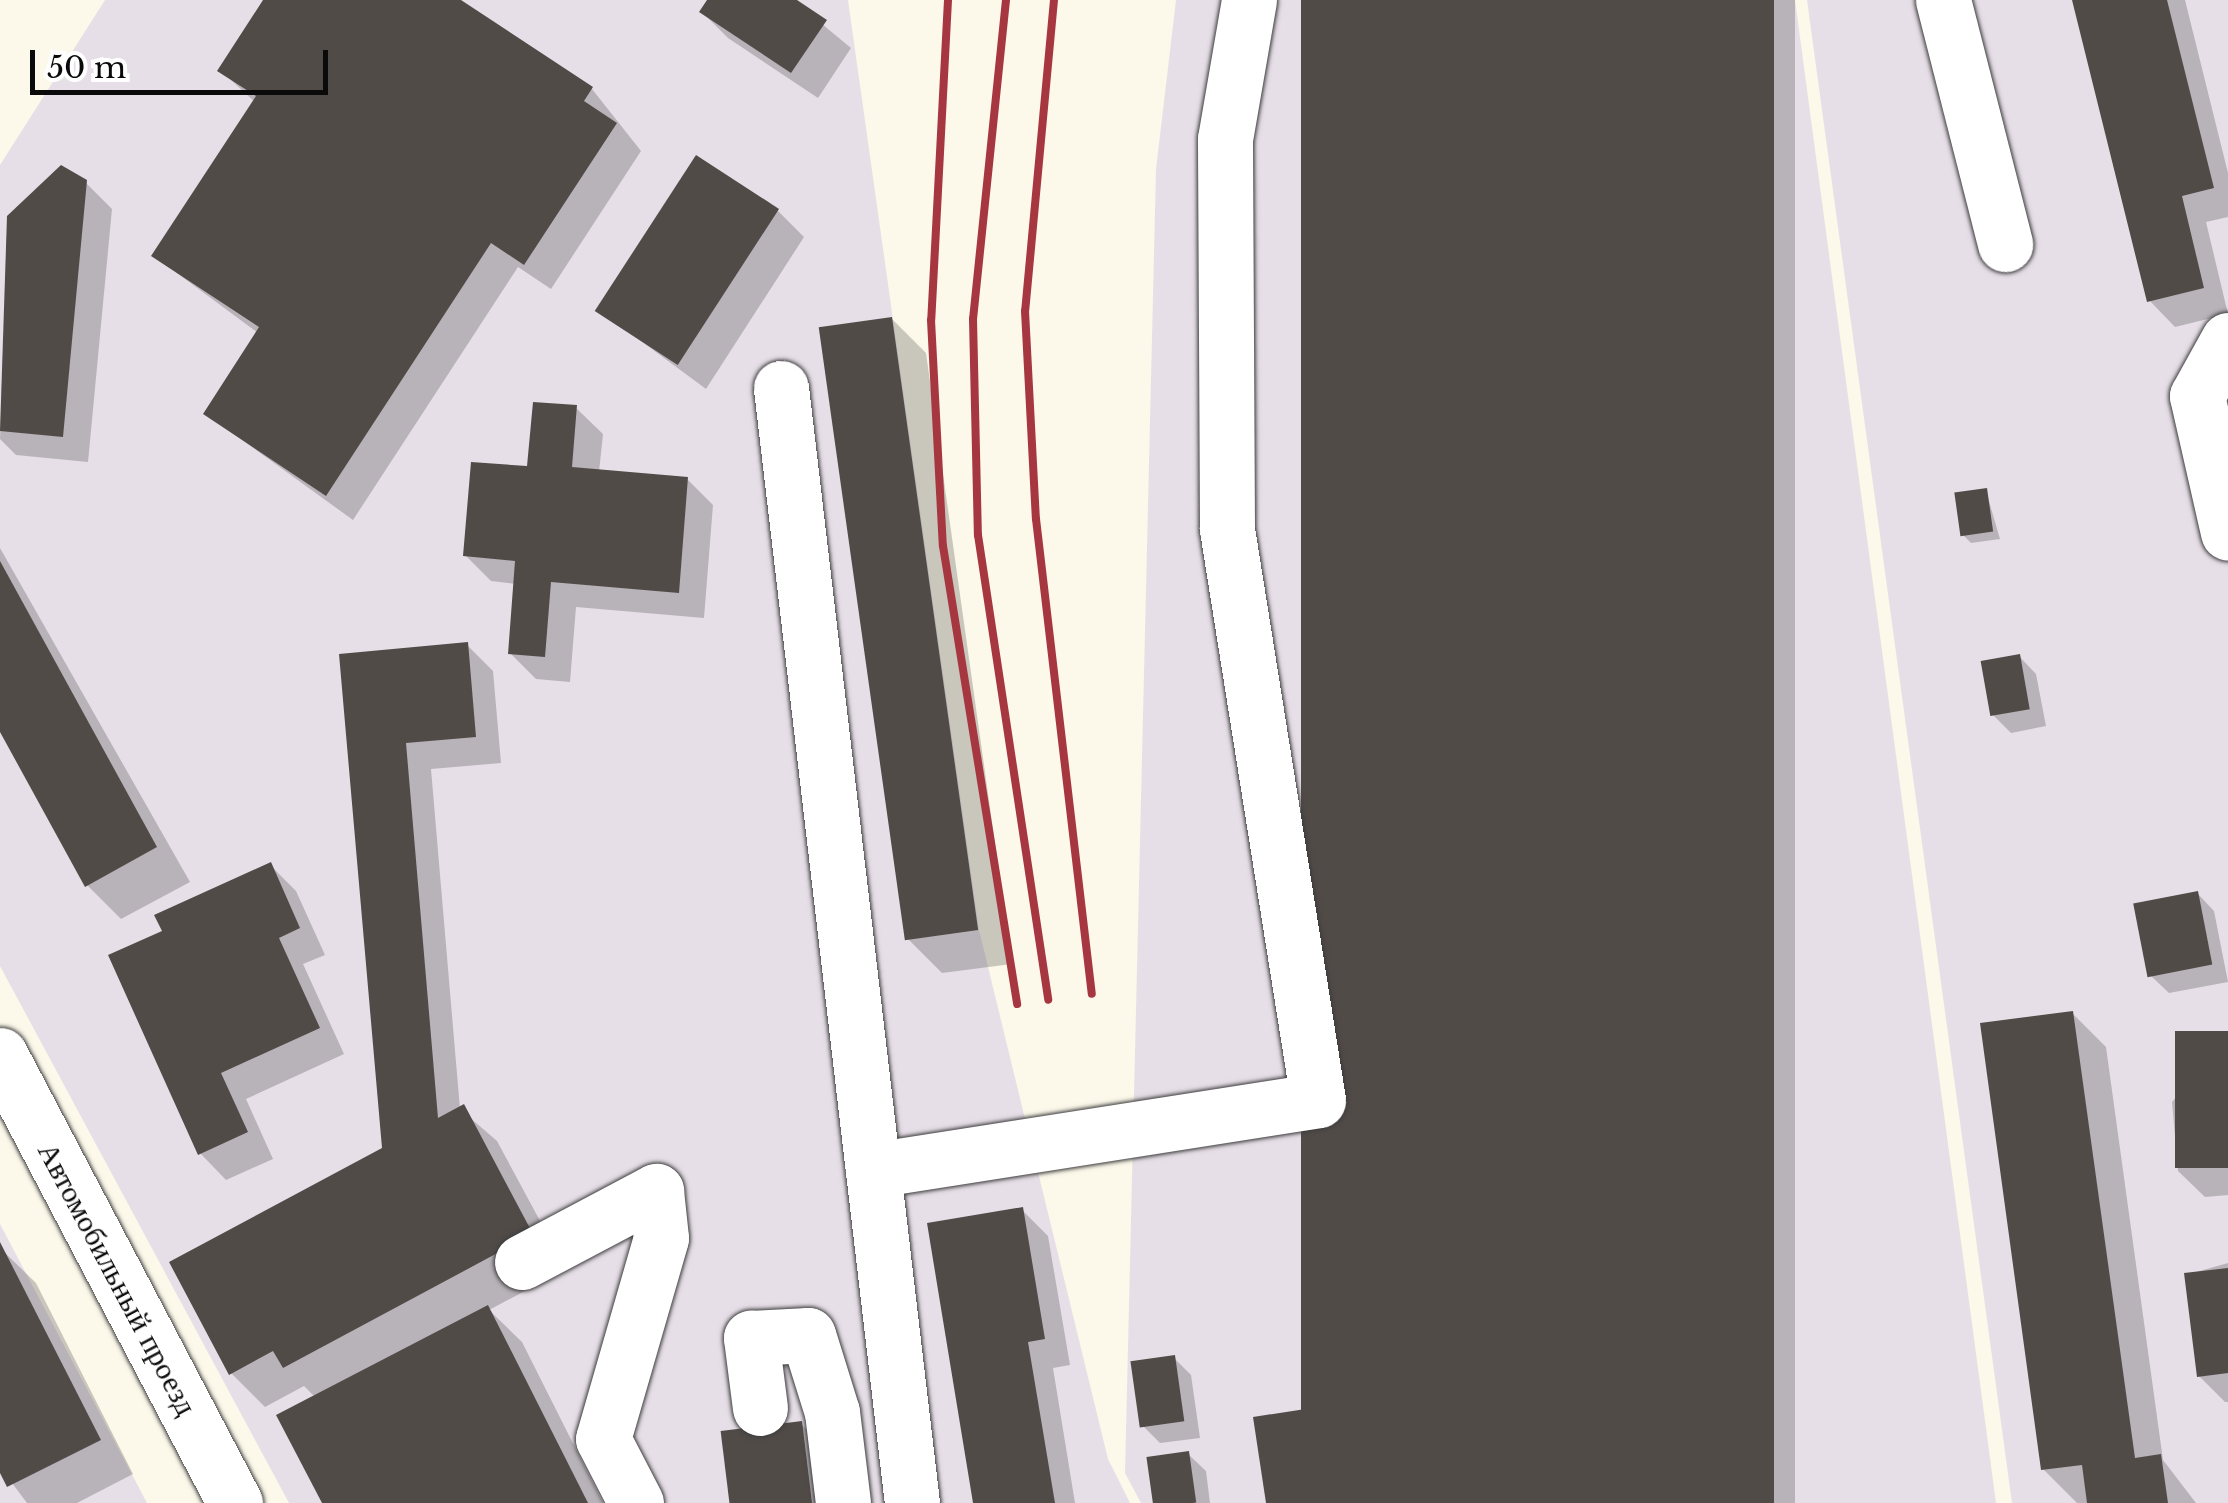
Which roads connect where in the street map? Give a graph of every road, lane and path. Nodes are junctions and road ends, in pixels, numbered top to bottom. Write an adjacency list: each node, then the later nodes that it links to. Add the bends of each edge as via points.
1 (1249, 0): 8 (street, via 1225,138 1228,529 1318,1100)
2 (1943, 0): 3 (street)
3 (2006, 244)
4 (2228, 340): 6 (street, via 2197,396)
5 (781, 388): 8 (street)
6 (2228, 533)
7 (0, 1055): 11 (street, Автомобильный проезд)
8 (873, 1170): 14 (street)
9 (522, 1262): 12 (street, via 656,1190 662,1238 603,1439)
10 (760, 1408): 13 (street, via 751,1338 808,1334 832,1412)
11 (234, 1503)
12 (636, 1503)
13 (843, 1503)
14 (912, 1503)

